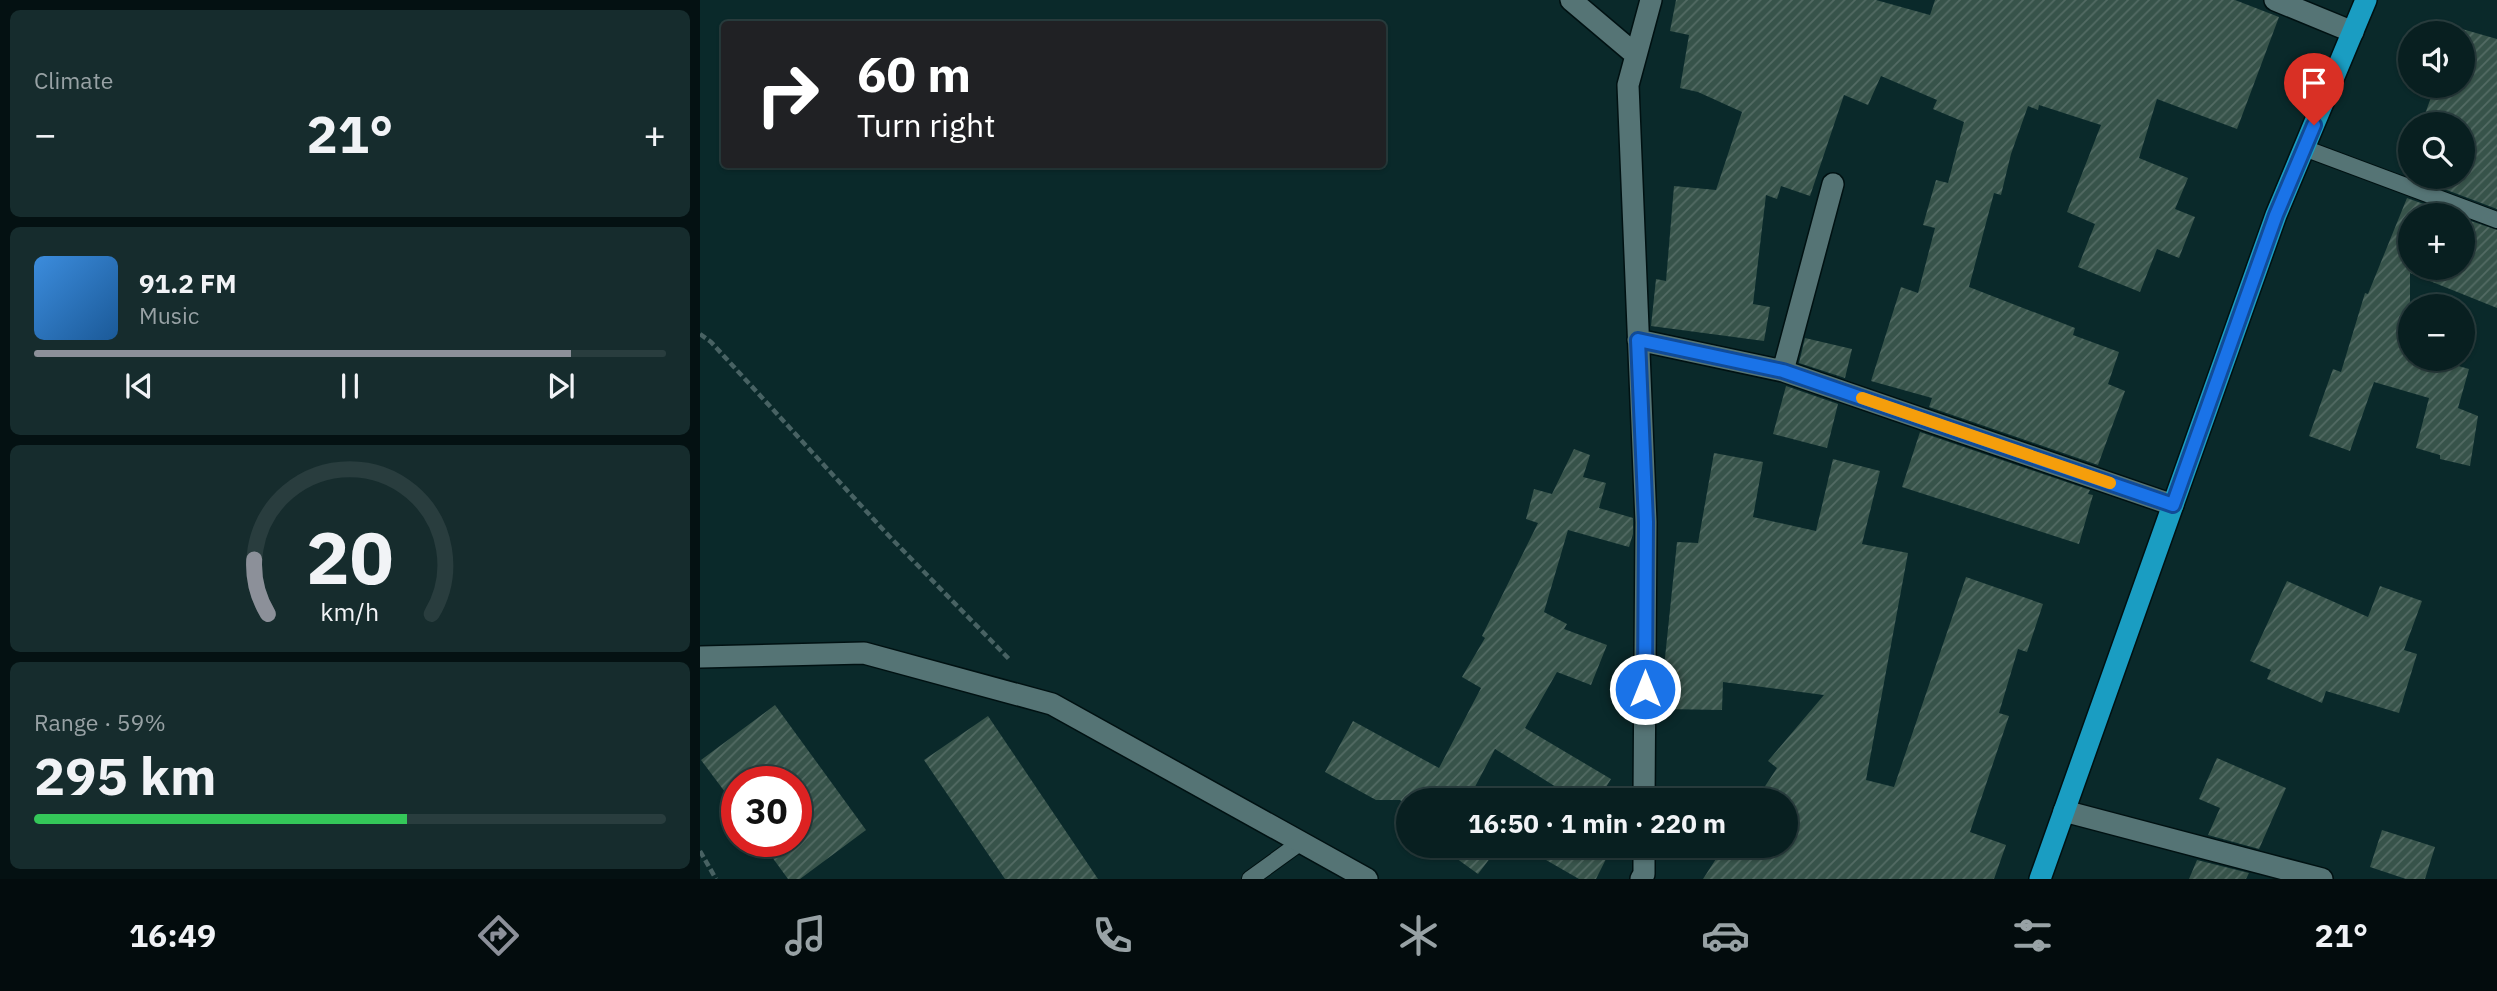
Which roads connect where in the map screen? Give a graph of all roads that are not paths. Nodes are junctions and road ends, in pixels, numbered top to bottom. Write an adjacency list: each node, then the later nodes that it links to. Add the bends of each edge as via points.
1 (1571, 0): 6 (street)
2 (1651, 0): 6 (street)
3 (2275, 0): 5 (street)
4 (2366, 0): 5 (highway)
5 (2353, 32): 7 (highway)
6 (1636, 55): 10 (street, via 1628,85)
7 (2304, 148): 9 (lane); 12 (highway)
8 (1833, 184): 11 (street)
9 (2497, 220)
10 (1638, 340): 11 (street); 14 (street, via 1646,522)
11 (1783, 371): 12 (street)
12 (2173, 505): 15 (highway)
13 (700, 657): 16 (street, via 864,653 1052,704)
14 (1644, 788)
15 (2064, 811): 21 (highway); 22 (street)
16 (1301, 842): 18 (lane); 19 (street)
17 (1644, 858): 20 (street)
18 (1250, 879)
19 (1367, 879)
20 (1641, 879)
21 (2040, 879)
22 (2322, 879)

